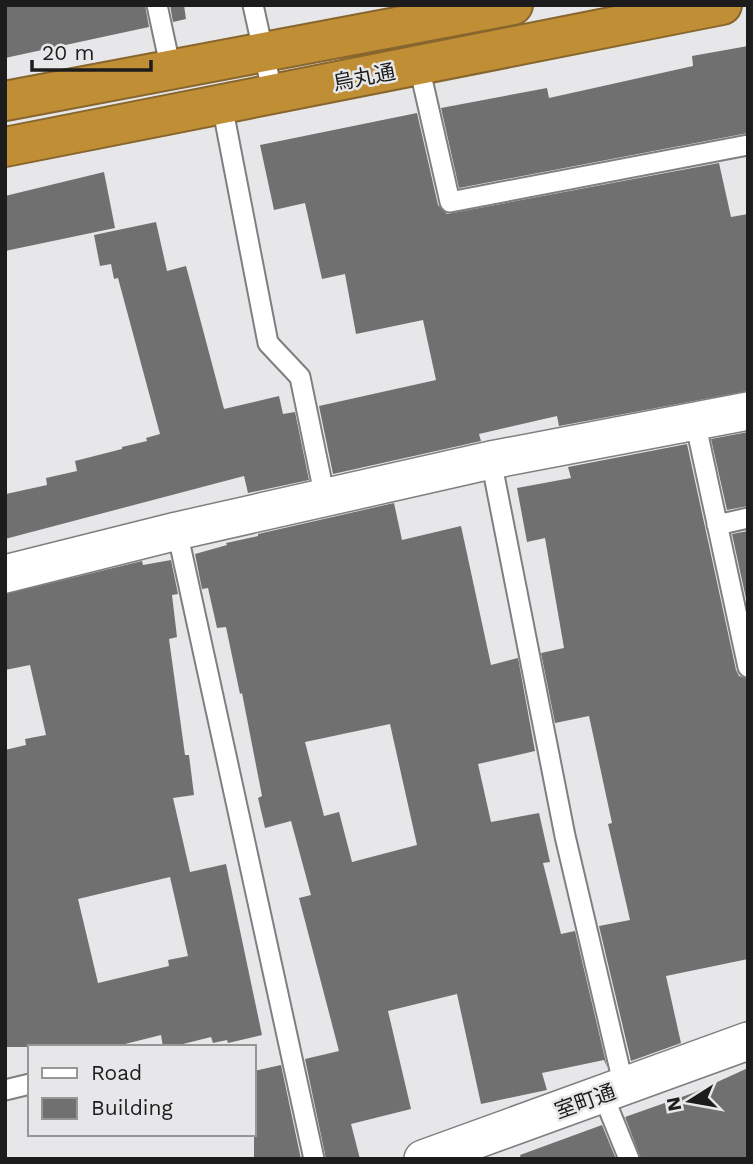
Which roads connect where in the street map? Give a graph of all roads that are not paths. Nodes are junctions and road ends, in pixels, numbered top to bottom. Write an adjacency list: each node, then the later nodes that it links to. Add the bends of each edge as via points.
1 (157, 5): 7 (lane)
2 (253, 5): 5 (lane)
3 (513, 5): 5 (highway, 烏丸通)
4 (722, 5): 6 (highway, 烏丸通)
5 (263, 52): 7 (highway, 烏丸通); 8 (lane)
6 (419, 66): 8 (highway, 烏丸通); 11 (lane, via 450,202)
7 (171, 70): 9 (highway, 烏丸通)
8 (273, 95): 10 (highway, 烏丸通)
9 (5, 101)
10 (222, 105): 12 (highway, 烏丸通); 16 (lane, via 268,343 300,377)
11 (748, 145)
12 (5, 147)
13 (748, 411): 14 (street)
14 (695, 421): 15 (street); 18 (lane)
15 (491, 460): 16 (street); 25 (lane, via 565,836 624,1087)
16 (325, 498): 19 (street)
17 (748, 518): 18 (lane)
18 (717, 525): 21 (lane)
19 (177, 531): 20 (street); 26 (lane)
20 (5, 574)
21 (748, 667)
22 (748, 1041): 25 (street, 室町通)
23 (28, 1084): 24 (lane)
24 (5, 1090)
25 (603, 1095): 27 (street, 室町通); 28 (lane)
26 (313, 1159)
27 (423, 1159)
28 (629, 1159)

